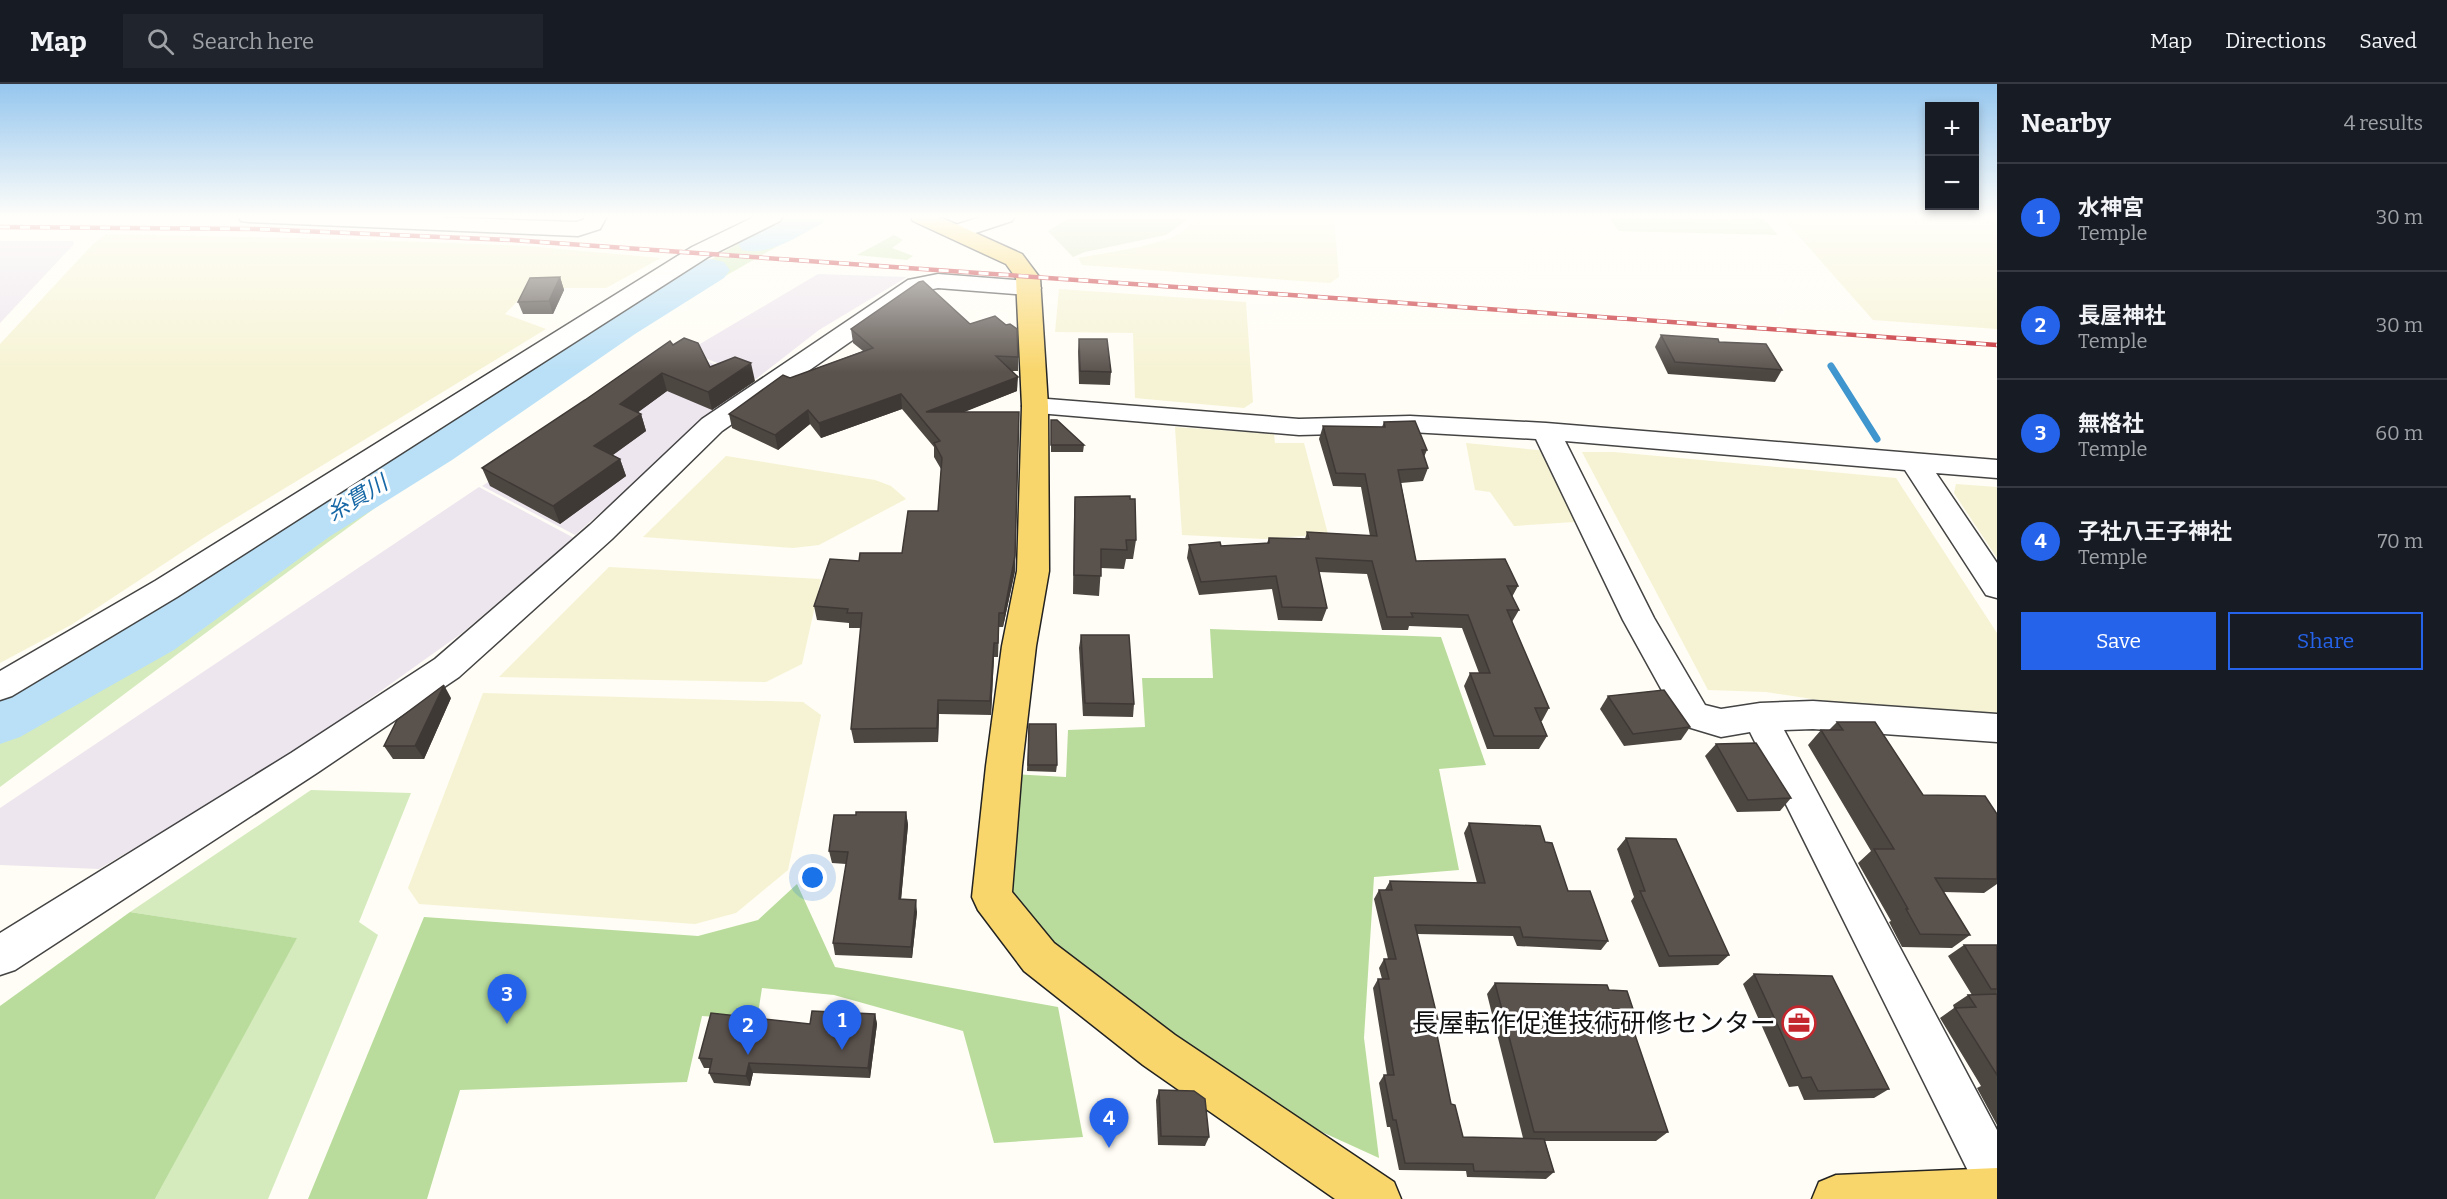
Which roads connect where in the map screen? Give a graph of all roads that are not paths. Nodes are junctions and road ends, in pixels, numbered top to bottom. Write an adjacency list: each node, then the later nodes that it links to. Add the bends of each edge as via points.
1 (675, 268): 9 (street, via 165,590)
2 (1021, 268): 3 (main road)
3 (1029, 288): 4 (main road); 12 (street, via 938,281 916,285 712,426 601,532 447,668)
4 (1035, 406): 5 (street, via 1299,427 1410,424); 15 (main road, via 1033,571 1005,755 992,897 1039,957 1159,1050)
5 (1546, 431): 6 (street); 10 (street, via 1639,620 1693,715 1721,723)
6 (1914, 462): 7 (street); 8 (street)
7 (1997, 470)
8 (1997, 587)
9 (0, 687)
10 (1760, 717): 11 (street, via 1813,715); 13 (street)
11 (1997, 728)
12 (0, 956)
13 (1997, 1178)
14 (1997, 1192): 16 (main road)
15 (1377, 1199)
16 (1836, 1199)

